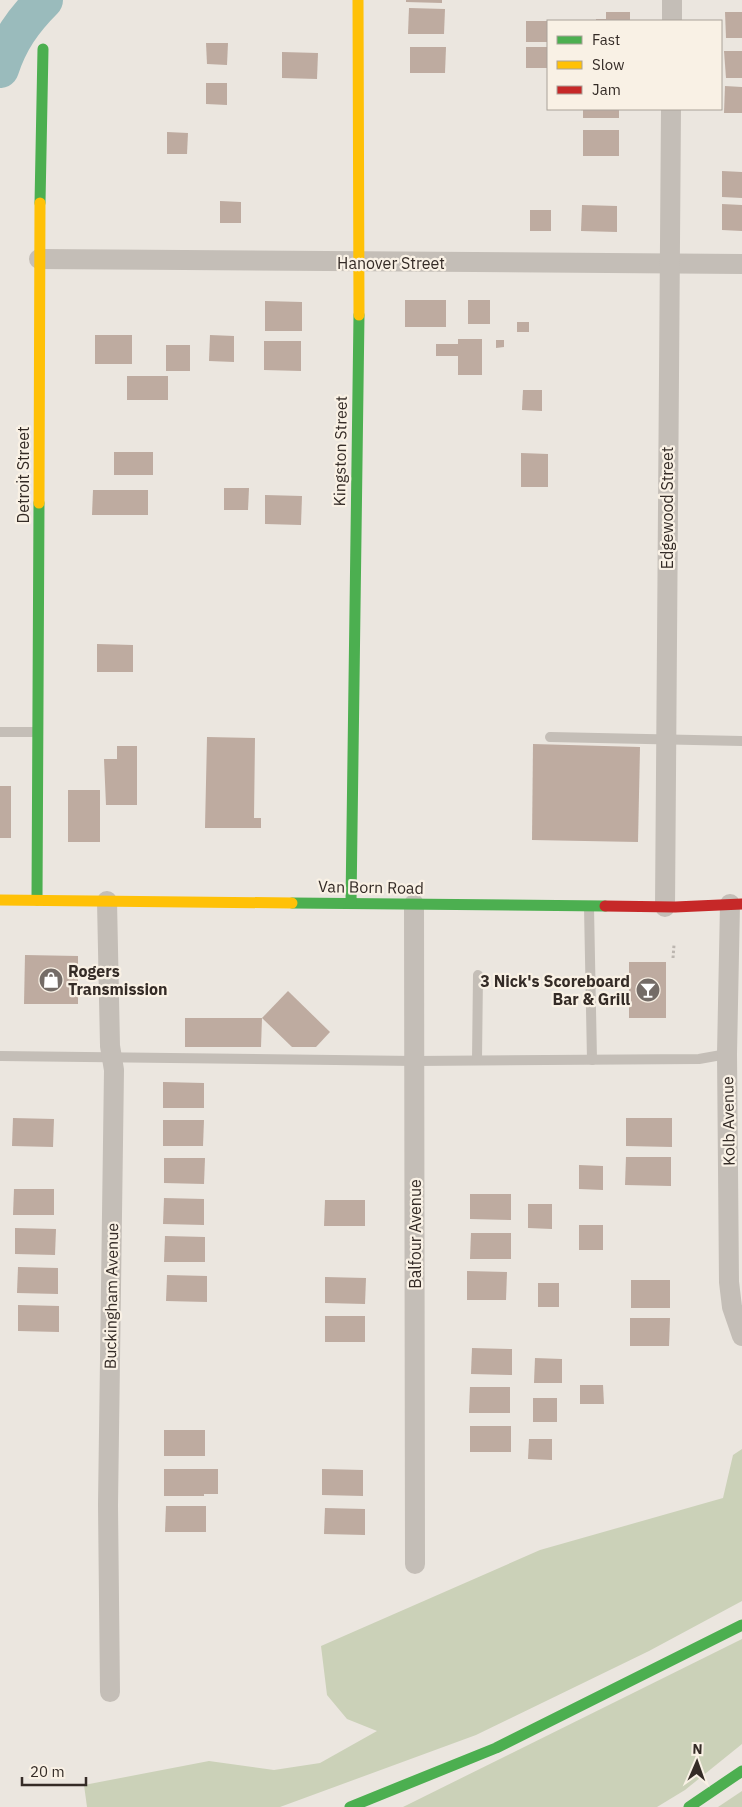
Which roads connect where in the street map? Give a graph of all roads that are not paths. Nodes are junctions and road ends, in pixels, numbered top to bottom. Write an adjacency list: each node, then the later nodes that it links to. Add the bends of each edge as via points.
1 (358, 0): 7 (main road, Kingston Street)
2 (672, 0): 3 (street)
3 (672, 20)
4 (43, 49): 6 (main road, Detroit Street)
5 (671, 110): 8 (street, Edgewood Street)
6 (39, 259): 7 (street, Hanover Street); 11 (main road, Detroit Street)
7 (359, 263): 8 (street, Hanover Street); 18 (main road, Kingston Street)
8 (669, 263): 9 (street, Hanover Street); 13 (street, Edgewood Street)
9 (742, 264)
10 (0, 732): 11 (lane)
11 (39, 732): 16 (main road, Detroit Street)
12 (550, 737): 13 (lane)
13 (666, 739): 14 (lane); 22 (street, Edgewood Street)
14 (742, 741)
15 (0, 900): 16 (main road, Van Born Road)
16 (37, 900): 17 (main road, Van Born Road)
17 (108, 901): 18 (main road, Van Born Road); 26 (street, Buckingham Avenue)
18 (351, 903): 19 (main road, Van Born Road)
19 (414, 904): 21 (main road, Van Born Road); 29 (street, Balfour Avenue)
20 (736, 904): 22 (main road, Van Born Road); 24 (street, Kolb Avenue)
21 (589, 906): 22 (main road, Van Born Road); 28 (lane)
22 (665, 907)
23 (478, 975): 27 (lane)
24 (734, 1053): 28 (lane, via 699,1060); 30 (street, Kolb Avenue, via 729,1282 732,1307)
25 (0, 1056): 26 (lane)
26 (112, 1057): 29 (lane); 33 (street, Buckingham Avenue, via 108,1505)
27 (477, 1060): 28 (lane); 29 (lane)
28 (592, 1060)
29 (415, 1061): 31 (street, Balfour Avenue)
30 (742, 1336)
31 (415, 1564)
32 (742, 1625): 35 (main road, via 496,1748)
33 (110, 1692)
34 (742, 1770): 36 (main road)
35 (350, 1807)
36 (689, 1807)

